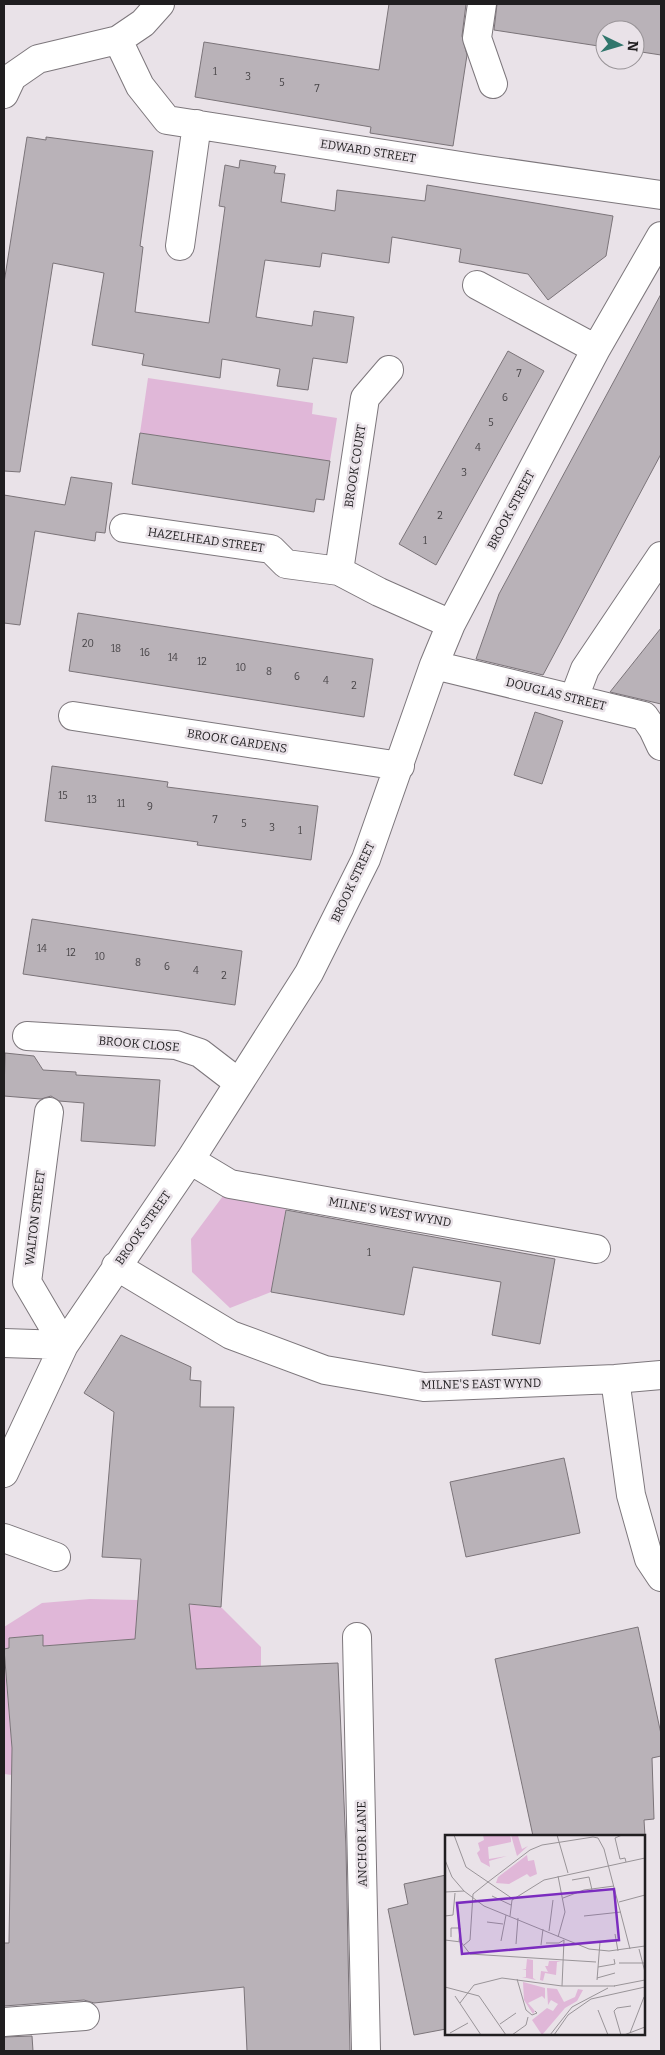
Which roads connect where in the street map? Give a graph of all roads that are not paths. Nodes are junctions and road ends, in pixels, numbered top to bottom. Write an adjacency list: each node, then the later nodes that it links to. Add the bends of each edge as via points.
1 (160, 4): 3 (street, via 143,23)
2 (482, 4): 4 (street, via 477,38)
3 (118, 40): 5 (street, via 38,59 12,77); 6 (street, EDWARD STREET, via 140,86 167,120)
4 (493, 84)
5 (4, 94)
6 (197, 124): 7 (street, EDWARD STREET); 9 (street)
7 (661, 195)
8 (661, 236): 11 (street, BROOK STREET)
9 (180, 246)
10 (477, 284): 11 (street)
11 (596, 349): 16 (street, BROOK STREET)
12 (389, 370): 15 (street, BROOK COURT, via 365,398)
13 (124, 528): 15 (street, HAZELHEAD STREET, via 270,549 286,564)
14 (661, 556): 18 (street, via 585,669)
15 (338, 571): 16 (street, HAZELHEAD STREET)
16 (451, 624): 17 (street, BROOK STREET)
17 (434, 664): 18 (street, DOUGLAS STREET); 21 (street, BROOK STREET)
18 (574, 698): 20 (street, DOUGLAS STREET, via 644,716)
19 (73, 716): 21 (street, BROOK GARDENS)
20 (659, 731)
21 (400, 766): 23 (street, BROOK STREET, via 366,859 309,973)
22 (27, 1036): 23 (street, BROOK CLOSE, via 176,1045 200,1053)
23 (239, 1083): 25 (street, BROOK STREET)
24 (49, 1112): 29 (street, WALTON STREET, via 28,1282)
25 (190, 1160): 26 (street, MILNE'S WEST WYND, via 230,1184); 27 (street, BROOK STREET)
26 (596, 1249)
27 (116, 1266): 29 (street, BROOK STREET); 31 (street, MILNE'S EAST WYND, via 231,1335 325,1370 424,1387)
28 (4, 1343): 29 (street)
29 (64, 1345): 32 (street, BROOK STREET)
30 (661, 1375): 31 (street, MILNE'S EAST WYND)
31 (615, 1379): 35 (street, via 631,1495 648,1559)
32 (4, 1472)
33 (4, 1538): 34 (street)
34 (56, 1558)
35 (661, 1577)
36 (357, 1637): 39 (street, ANCHOR LANE)
37 (85, 2016): 38 (street)
38 (4, 2022)
39 (366, 2051)

